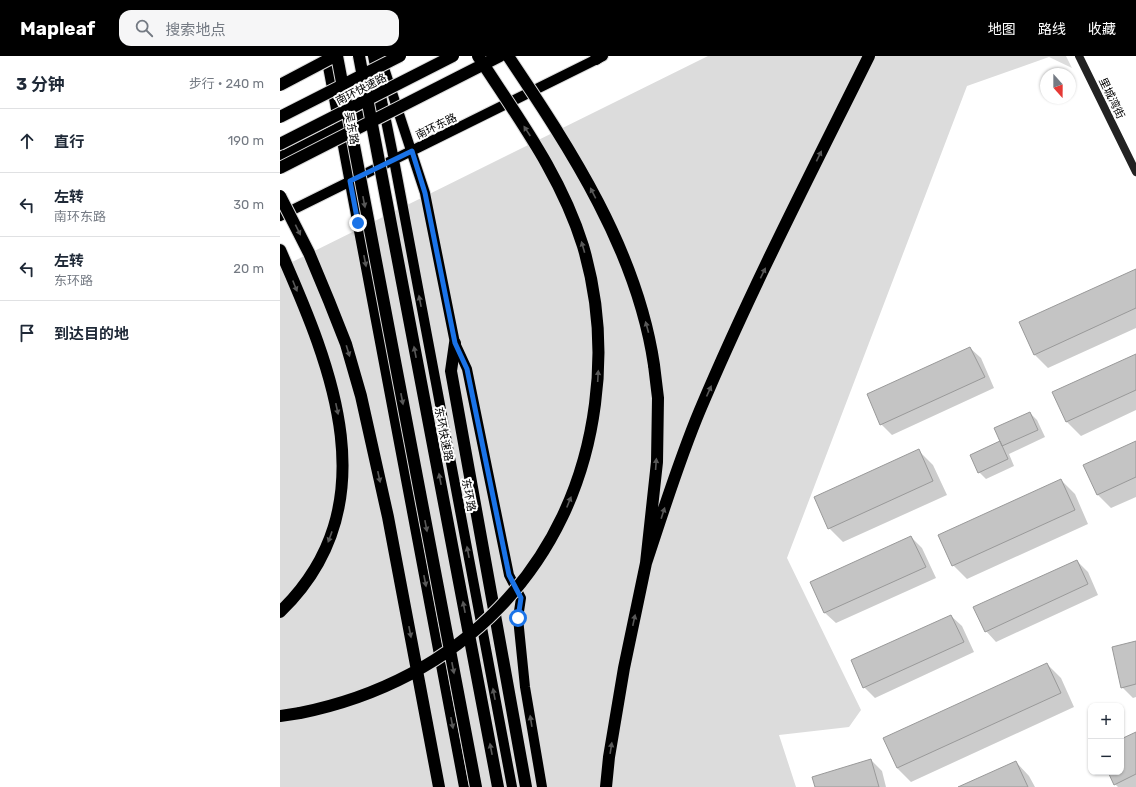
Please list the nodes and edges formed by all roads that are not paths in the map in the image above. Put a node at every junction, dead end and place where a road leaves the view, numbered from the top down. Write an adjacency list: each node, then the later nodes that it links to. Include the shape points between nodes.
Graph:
1 (326, 56): 17 (main road, 吴东路)
2 (336, 56): 14 (highway, bridge); 34 (highway, one-way to 34, bridge)
3 (359, 56): 35 (highway, 东环快速路, one-way to 3, bridge)
4 (373, 56): 15 (main road)
5 (380, 56): 19 (main road)
6 (400, 56): 16 (highway, 南环快速路, bridge)
7 (453, 56): 18 (highway, 南环快速路, bridge)
8 (478, 56): 31 (highway, one-way to 8, bridge, via 322,709 387,686 427,665 481,625 523,581 553,537 571,499 584,458 594,417 598,354 595,304 583,249 570,209 551,170)
9 (500, 56): 22 (highway, bridge)
10 (508, 56): 29 (highway, one-way to 10, bridge, via 656,462 658,398 645,318 617,243 584,176 552,121)
11 (869, 56): 29 (highway, one-way to 11, via 700,410 749,302)
12 (1079, 56): 23 (street, 里城湾街)
13 (600, 57): 19 (main road, 南环东路)
14 (280, 85)
15 (383, 104): 17 (main road); 21 (main road)
16 (280, 117)
17 (340, 126): 20 (main road); 24 (main road, 吴东路)
18 (280, 144)
19 (412, 151): 21 (main road, 南环东路); 28 (main road, via 425,193)
20 (280, 157)
21 (394, 160): 24 (main road, 南环东路); 36 (main road, 东环路, one-way to 21)
22 (280, 168)
23 (1136, 172)
24 (350, 181): 26 (main road, 南环东路); 33 (main road, one-way to 33)
25 (280, 196): 32 (highway, one-way to 32, bridge, via 309,252 346,344 362,396 388,517)
26 (280, 216)
27 (280, 250): 30 (highway, one-way to 30, via 324,360 339,419 343,460 336,519 325,549 300,590)
28 (455, 343): 37 (highway, via 451,372); 38 (main road, one-way to 28, via 519,633 521,598 509,575 467,369)
29 (646, 563): 39 (highway, one-way to 29, via 624,668)
30 (280, 612)
31 (280, 716)
32 (439, 787)
33 (464, 787)
34 (476, 787)
35 (498, 787)
36 (512, 787)
37 (526, 787)
38 (542, 787)
39 (606, 787)

